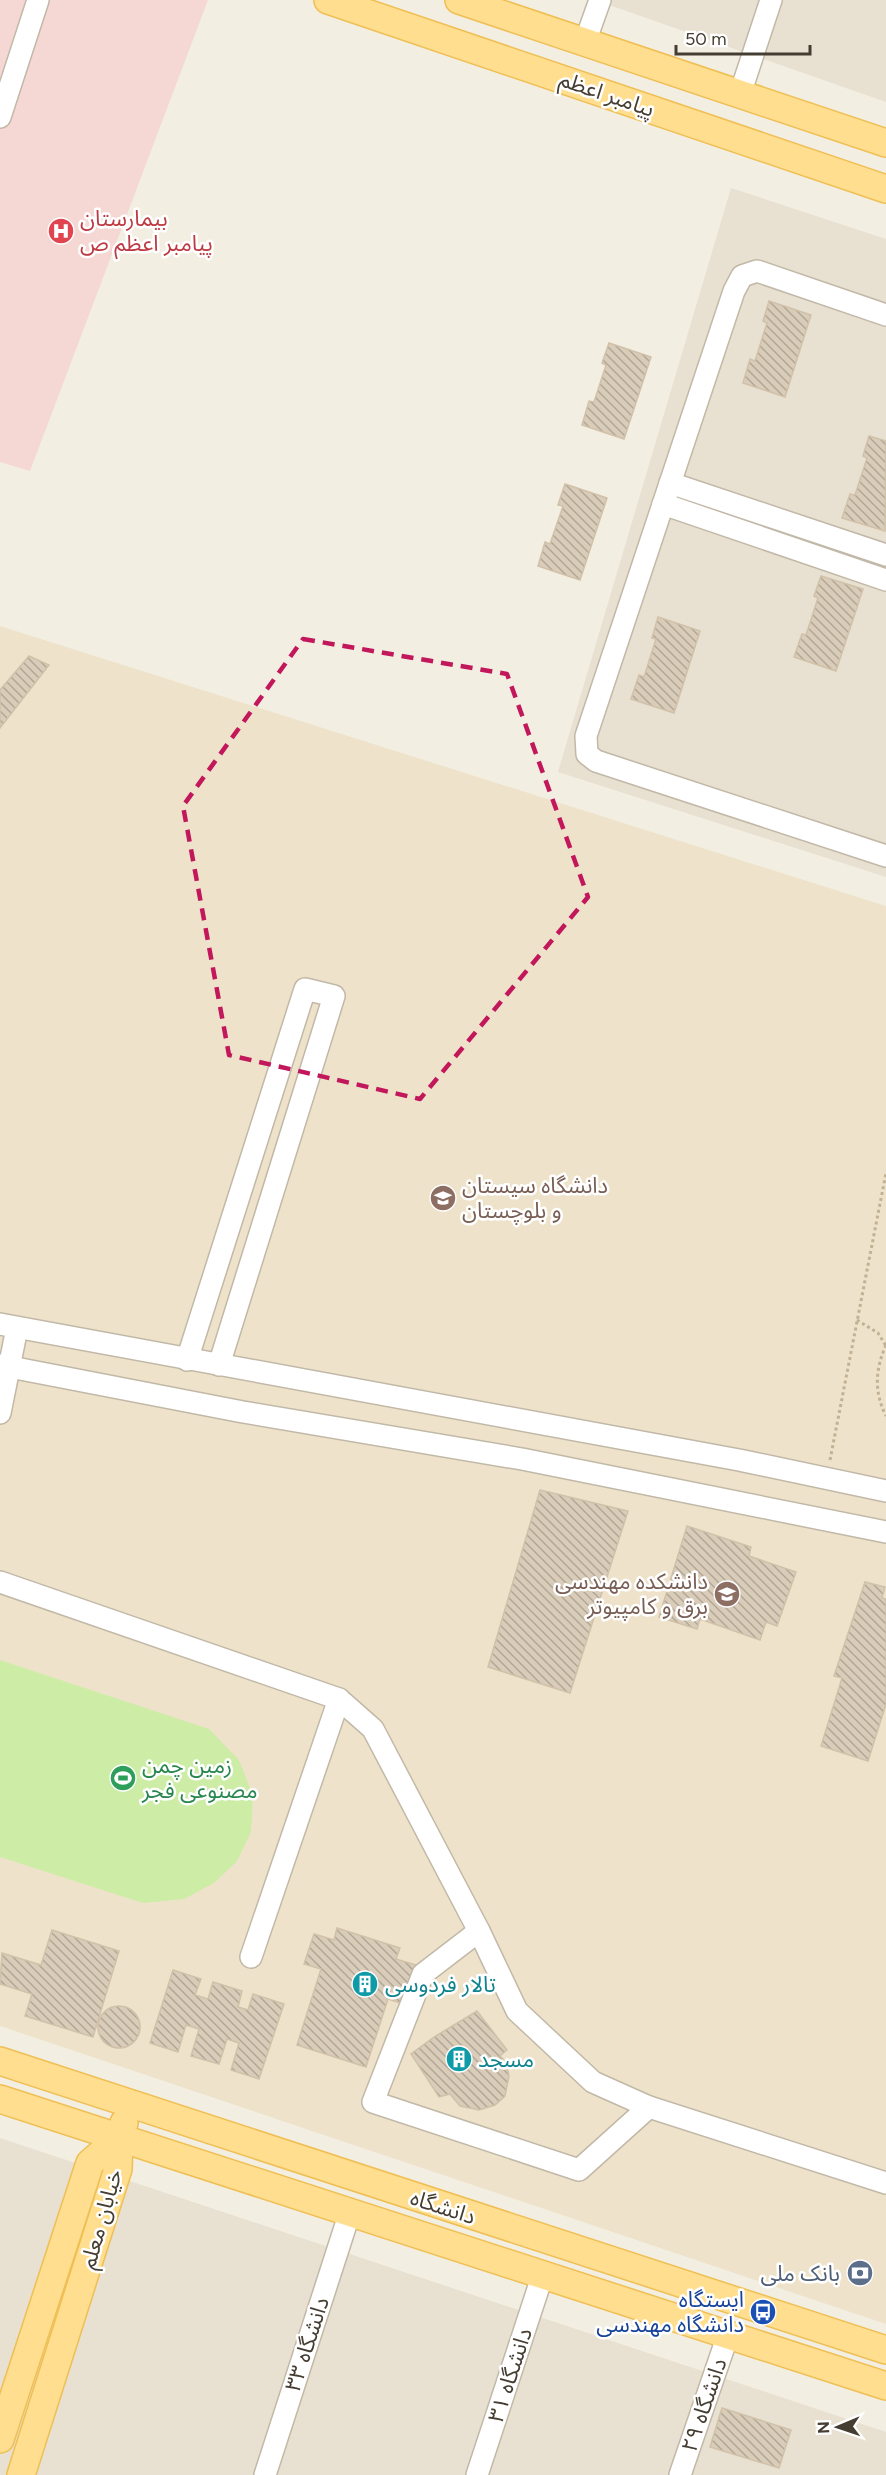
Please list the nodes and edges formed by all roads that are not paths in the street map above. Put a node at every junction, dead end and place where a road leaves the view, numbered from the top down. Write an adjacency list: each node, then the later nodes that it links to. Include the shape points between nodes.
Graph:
1 (38, 0): 8 (street)
2 (328, 0): 10 (main road, پیامبر اعظم)
3 (459, 0): 6 (main road, پیامبر اعظم)
4 (600, 0): 6 (street)
5 (771, 0): 7 (street)
6 (585, 42): 7 (main road, پیامبر اعظم)
7 (740, 94): 9 (main road, پیامبر اعظم)
8 (0, 117)
9 (886, 143)
10 (886, 189)
11 (886, 315): 12 (street, via 757,271 742,276)
12 (670, 483): 13 (street); 14 (street)
13 (663, 504): 15 (street); 16 (street, via 586,736 587,753 596,761)
14 (886, 555)
15 (886, 580)
16 (886, 856)
17 (234, 1210): 18 (street); 18 (street, via 305,988 334,996); 20 (street)
18 (265, 1219): 21 (street)
19 (9, 1326): 20 (street); 22 (street)
20 (187, 1359): 21 (street)
21 (219, 1365): 24 (street)
22 (5, 1366): 23 (street); 25 (street, via 522,1460)
23 (0, 1413)
24 (886, 1491)
25 (886, 1532)
26 (0, 1582): 27 (street)
27 (339, 1699): 28 (street, via 373,1730); 29 (street)
28 (478, 1931): 33 (street, via 517,2011 593,2082); 33 (street, via 423,1974 373,2102 579,2170)
29 (251, 1957)
30 (0, 2061): 32 (main road, دانشگاه)
31 (0, 2099): 34 (main road, دانشگاه)
32 (130, 2104): 34 (main road); 41 (main road, دانشگاه)
33 (649, 2108): 35 (street)
34 (119, 2138): 36 (main road, دانشگاه); 38 (main road, خیابان معلم, via 90,2163); 39 (main road, خیابان معلم, via 118,2169)
35 (886, 2182)
36 (350, 2212): 37 (main road, دانشگاه); 45 (street, دانشگاه ۳۳)
37 (543, 2274): 40 (main road, دانشگاه); 46 (street, دانشگاه ۳۱)
38 (43, 2307): 39 (main road); 43 (main road, خیابان معلم)
39 (71, 2316): 44 (main road, خیابان معلم)
40 (728, 2335): 42 (main road, دانشگاه); 47 (street, دانشگاه ۲۹)
41 (886, 2350)
42 (886, 2386)
43 (0, 2439)
44 (21, 2475)
45 (265, 2475)
46 (477, 2475)
47 (680, 2475)

